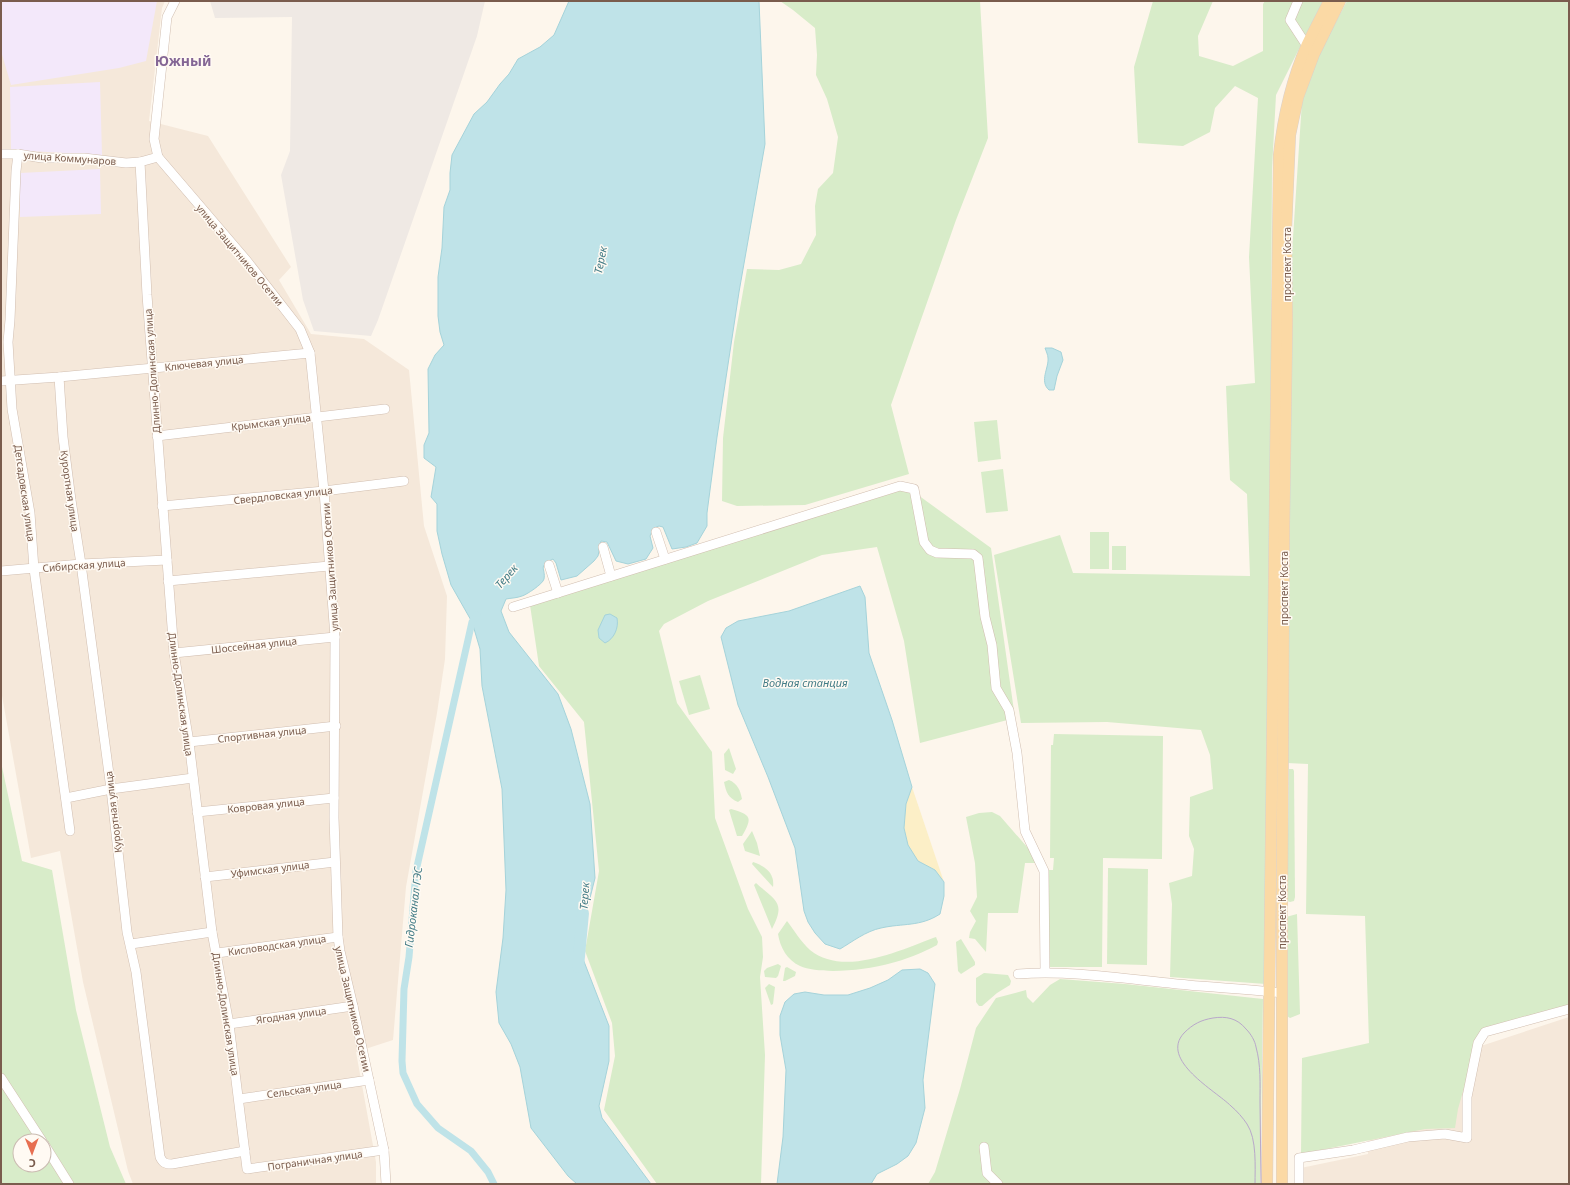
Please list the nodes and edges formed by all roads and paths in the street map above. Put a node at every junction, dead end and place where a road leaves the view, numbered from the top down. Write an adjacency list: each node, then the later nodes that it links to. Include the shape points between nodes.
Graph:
1 (175, 1): 8 (street, улица Защитников Осетии, via 167,17 154,139)
2 (1298, 1): 5 (street, via 1290,20)
3 (1329, 1): 5 (main road, проспект Коста)
4 (1340, 1): 53 (main road, проспект Коста, via 1314,54 1298,97 1290,135 1286,230)
5 (1306, 46): 52 (main road, проспект Коста, via 1282,126 1279,155)
6 (1, 154): 7 (street, улица Коммунаров)
7 (18, 154): 9 (street, улица Коммунаров, via 42,158); 14 (street, Детсадовская улица, via 8,342)
8 (158, 157): 9 (street); 10 (street, улица Защитников Осетии, via 247,261 300,329)
9 (140, 162): 11 (street, Длинно-Долинская улица)
10 (310, 353): 11 (street, Ключевая улица); 16 (street, улица Защитников Осетии)
11 (153, 368): 12 (street, Ключевая улица); 17 (street, Длинно-Долинская улица)
12 (59, 377): 14 (street, Ключевая улица); 25 (street, Курортная улица, via 63,437)
13 (1, 381): 14 (street, Ключевая улица)
14 (12, 381): 28 (street, Детсадовская улица, via 12,409 30,513)
15 (385, 409): 16 (street, Крымская улица)
16 (317, 417): 17 (street, Крымская улица); 19 (street, улица Защитников Осетии)
17 (157, 436): 20 (street, Длинно-Долинская улица)
18 (404, 481): 19 (street, Свердловская улица)
19 (324, 491): 20 (street, Свердловская улица); 26 (street, улица Защитников Осетии)
20 (162, 506): 24 (street, Длинно-Долинская улица)
21 (656, 532): 23 (street)
22 (603, 547): 30 (street)
23 (665, 559): 30 (street); 50 (street, via 900,486 914,489 924,542 930,550 937,553 973,554 978,558 996,688 1009,710 1017,753 1025,831 1044,871)
24 (167, 560): 25 (street, Сибирская улица); 31 (street, Длинно-Долинская улица)
25 (81, 564): 28 (street, Сибирская улица); 39 (street, Курортная улица)
26 (329, 566): 31 (street); 34 (street, улица Защитников Осетии)
27 (549, 566): 32 (street)
28 (34, 569): 29 (street, Сибирская улица); 40 (street, Детсадовская улица)
29 (1, 571)
30 (611, 576): 32 (street)
31 (168, 581): 35 (street, Длинно-Долинская улица)
32 (558, 593): 33 (street)
33 (513, 607)
34 (335, 637): 35 (street, Шоссейная улица); 36 (street, улица Защитников Осетии)
35 (174, 653): 37 (street, Длинно-Долинская улица)
36 (336, 726): 37 (street, Спортивная улица); 41 (street, улица Защитников Осетии)
37 (189, 742): 38 (street, Длинно-Долинская улица)
38 (193, 778): 39 (street); 42 (street, Длинно-Долинская улица)
39 (111, 789): 40 (street); 48 (street, Курортная улица, via 127,932)
40 (66, 798): 43 (street, Детсадовская улица)
41 (334, 798): 42 (street, Ковровая улица); 44 (street, улица Защитников Осетии)
42 (197, 812): 45 (street, Длинно-Долинская улица)
43 (70, 831)
44 (335, 862): 45 (street, Уфимская улица); 47 (street, улица Защитников Осетии)
45 (205, 877): 46 (street, Длинно-Долинская улица)
46 (212, 932): 48 (street); 49 (street, Длинно-Долинская улица)
47 (338, 937): 49 (street, Кисловодская улица); 54 (street, улица Защитников Осетии)
48 (131, 944): 63 (street, Курортная улица, via 162,1162 172,1164)
49 (217, 953): 56 (street, Длинно-Долинская улица)
50 (1045, 972): 51 (street); 52 (street)
51 (1018, 974)
52 (1268, 992): 53 (street); 69 (main road, проспект Коста)
53 (1281, 993): 70 (main road, проспект Коста)
54 (353, 1006): 56 (street, Ягодная улица); 58 (street, улица Защитников Осетии)
55 (1569, 1009): 71 (street, via 1485,1032 1478,1043 1467,1097 1467,1138 1445,1134 1408,1137 1353,1150 1299,1158)
56 (229, 1024): 59 (street, Длинно-Долинская улица)
57 (1, 1078): 60 (street)
58 (369, 1080): 59 (street, Сельская улица); 62 (street, улица Защитников Осетии)
59 (239, 1099): 63 (street, Длинно-Долинская улица)
60 (37, 1133)
61 (984, 1148): 68 (street, via 987,1173)
62 (384, 1150): 65 (street, Пограничная улица); 67 (street, улица Защитников Осетии)
63 (245, 1151): 65 (street, Длинно-Долинская улица)
64 (52, 1157): 66 (street)
65 (247, 1170)
66 (69, 1184)
67 (386, 1184)
68 (998, 1184)
69 (1267, 1184)
70 (1282, 1184)
71 (1299, 1184)

